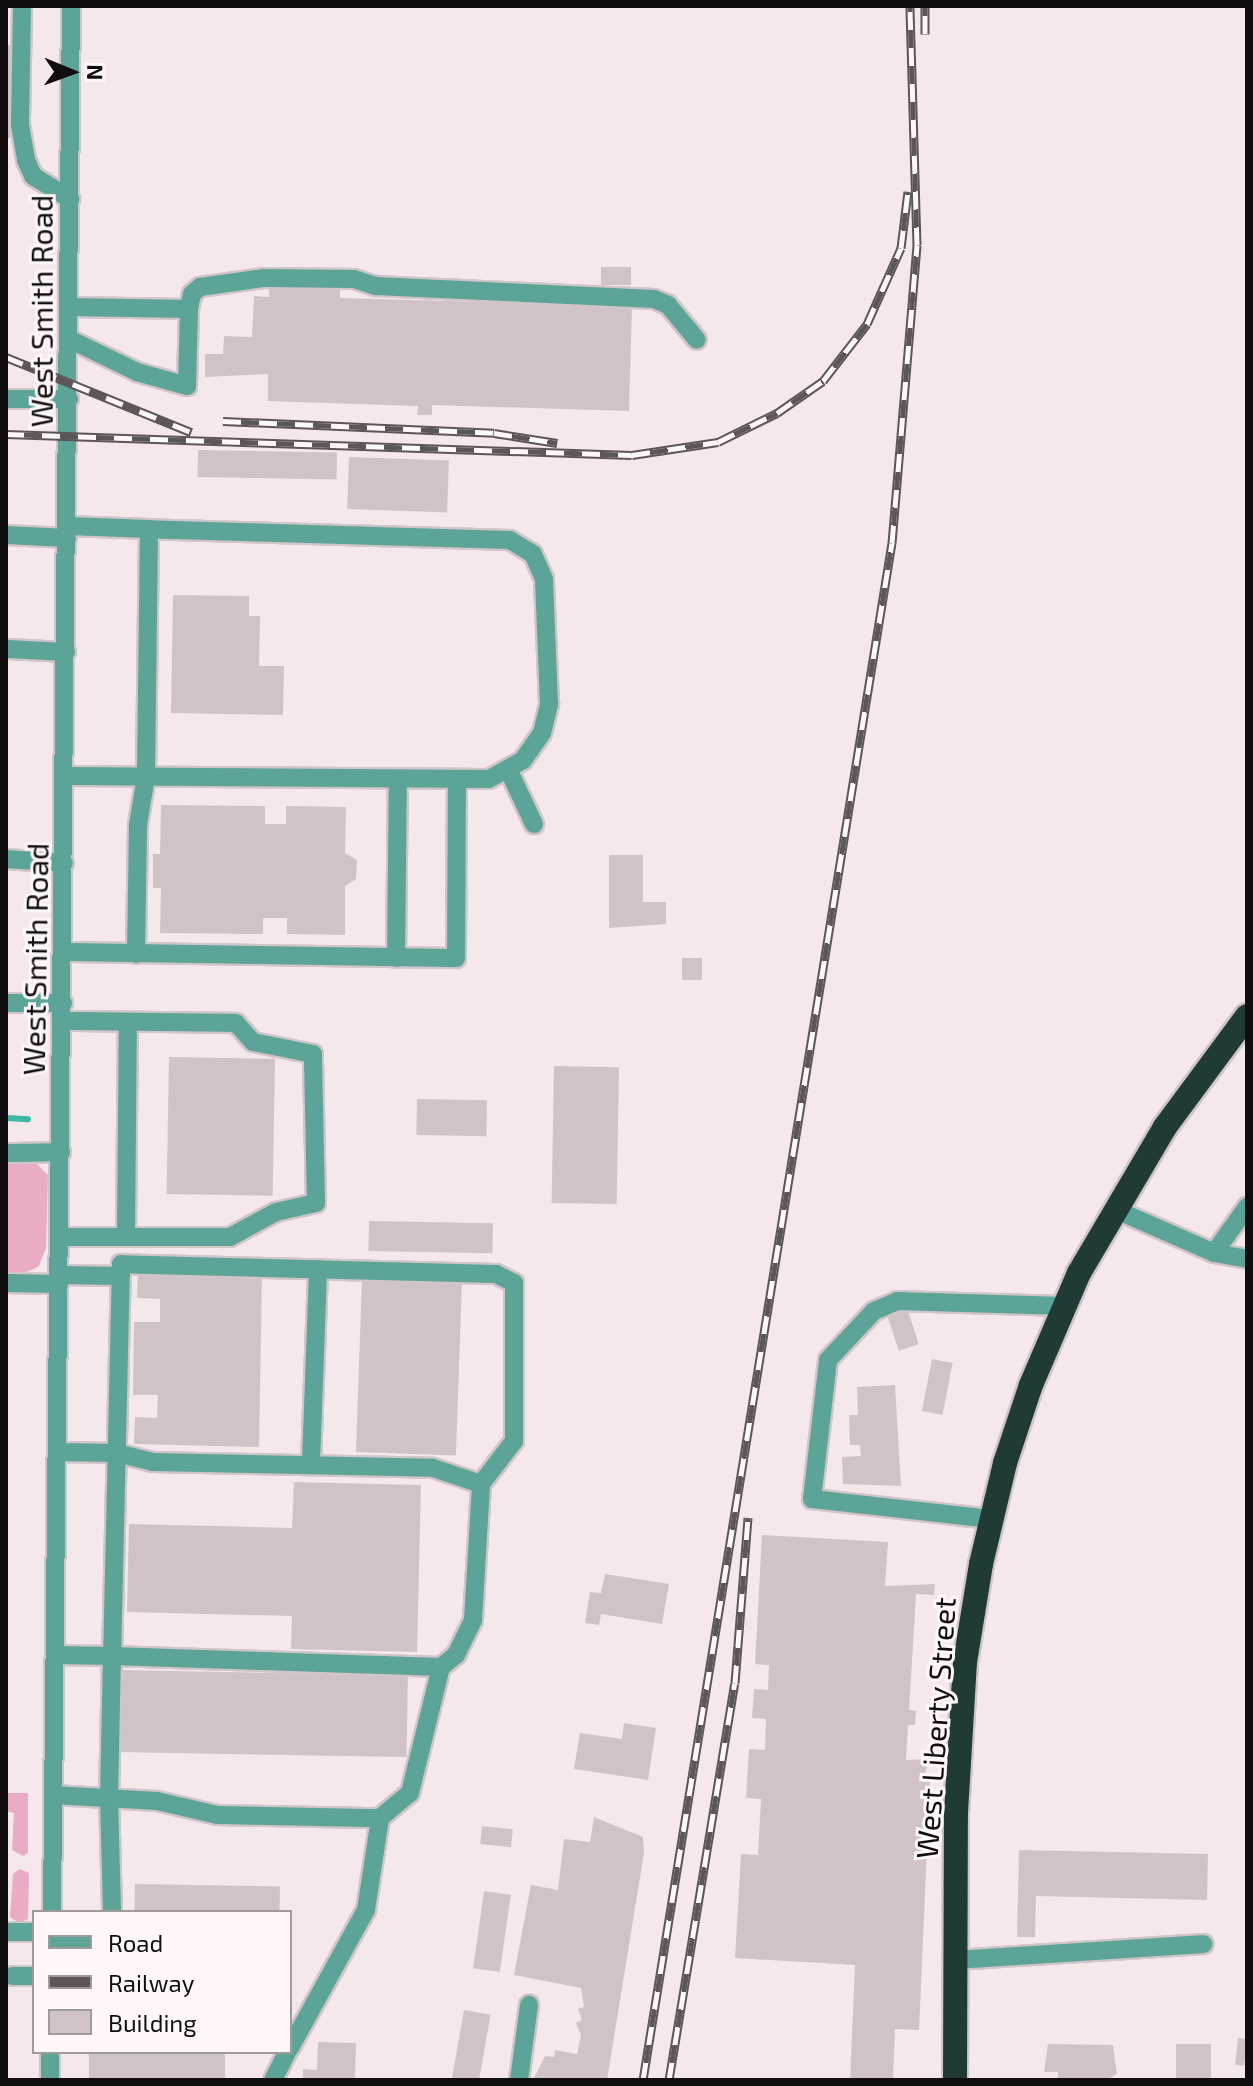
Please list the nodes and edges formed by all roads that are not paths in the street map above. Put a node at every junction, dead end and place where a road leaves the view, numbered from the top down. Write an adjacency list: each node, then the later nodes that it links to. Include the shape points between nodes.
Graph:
1 (22, 6): 3 (street, via 20,125 26,160 33,176)
2 (71, 6): 3 (street, West Smith Road)
3 (70, 199): 4 (street, West Smith Road)
4 (69, 307): 5 (street); 6 (street, West Smith Road)
5 (189, 309): 6 (street, via 187,386 137,372); 7 (street, via 192,294 200,287 264,278 354,279 376,286 654,299 668,305)
6 (69, 339): 9 (street, West Smith Road)
7 (697, 340)
8 (6, 399): 9 (street)
9 (69, 399): 11 (street, West Smith Road)
10 (149, 529): 11 (street); 15 (street, via 482,538 510,540 533,554 544,579 549,704 542,733 523,760); 17 (street)
11 (68, 532): 12 (street); 14 (street, West Smith Road)
12 (6, 535)
13 (6, 649): 14 (street)
14 (66, 652): 16 (street, West Smith Road)
15 (508, 769): 19 (street, via 489,779); 20 (street)
16 (65, 776): 17 (street); 22 (street, West Smith Road)
17 (146, 776): 18 (street); 24 (street, via 138,825)
18 (398, 779): 19 (street); 25 (street)
19 (457, 780): 25 (street, via 456,958)
20 (534, 824)
21 (6, 859): 22 (street)
22 (64, 863): 23 (street, West Smith Road)
23 (63, 952): 24 (street); 27 (street, West Smith Road)
24 (136, 954): 25 (street)
25 (396, 958)
26 (6, 1003): 27 (street)
27 (62, 1012): 29 (street); 30 (street, West Smith Road)
28 (1247, 1016): 33 (highway, West Liberty Street, via 1165,1127)
29 (128, 1022): 35 (street); 35 (street, via 236,1023 253,1042 313,1054 316,1203 276,1212 230,1237)
30 (61, 1152): 31 (street); 34 (street, West Smith Road)
31 (6, 1153)
32 (1247, 1207): 36 (street)
33 (1114, 1209): 36 (street); 42 (highway, West Liberty Street)
34 (60, 1237): 35 (street); 40 (street, West Smith Road)
35 (126, 1237)
36 (1214, 1253): 37 (street)
37 (1247, 1259)
38 (318, 1269): 39 (street, via 121,1264); 45 (street); 46 (street, via 496,1274 514,1283 514,1441)
39 (121, 1276): 40 (street); 44 (street)
40 (60, 1279): 41 (street); 43 (street, West Smith Road)
41 (6, 1283)
42 (1064, 1306): 47 (highway, West Liberty Street, via 1031,1385); 47 (street, via 897,1301 874,1311 828,1360 812,1499)
43 (57, 1452): 44 (street); 48 (street, West Smith Road)
44 (117, 1453): 45 (street, via 153,1462); 49 (street)
45 (311, 1462): 46 (street, via 433,1468)
46 (481, 1484): 50 (street, via 473,1620 456,1655)
47 (991, 1519): 59 (highway, West Liberty Street, via 965,1662 956,1813)
48 (55, 1655): 49 (street); 51 (street, West Smith Road)
49 (112, 1656): 50 (street); 52 (street)
50 (441, 1667): 53 (street, via 410,1793)
51 (53, 1795): 52 (street); 54 (street, West Smith Road)
52 (109, 1796): 53 (street, via 217,1815); 55 (street)
53 (380, 1818): 63 (street, via 366,1910)
54 (52, 1910)
55 (112, 1910)
56 (6, 1932): 57 (street)
57 (32, 1932)
58 (1203, 1944): 59 (street)
59 (956, 1960): 69 (highway, West Liberty Street)
60 (12, 1976): 61 (street)
61 (32, 1976)
62 (529, 2005): 68 (street)
63 (292, 2045)
64 (50, 2054): 66 (street)
65 (287, 2054): 67 (street)
66 (50, 2080)
67 (273, 2080)
68 (519, 2080)
69 (955, 2080)

